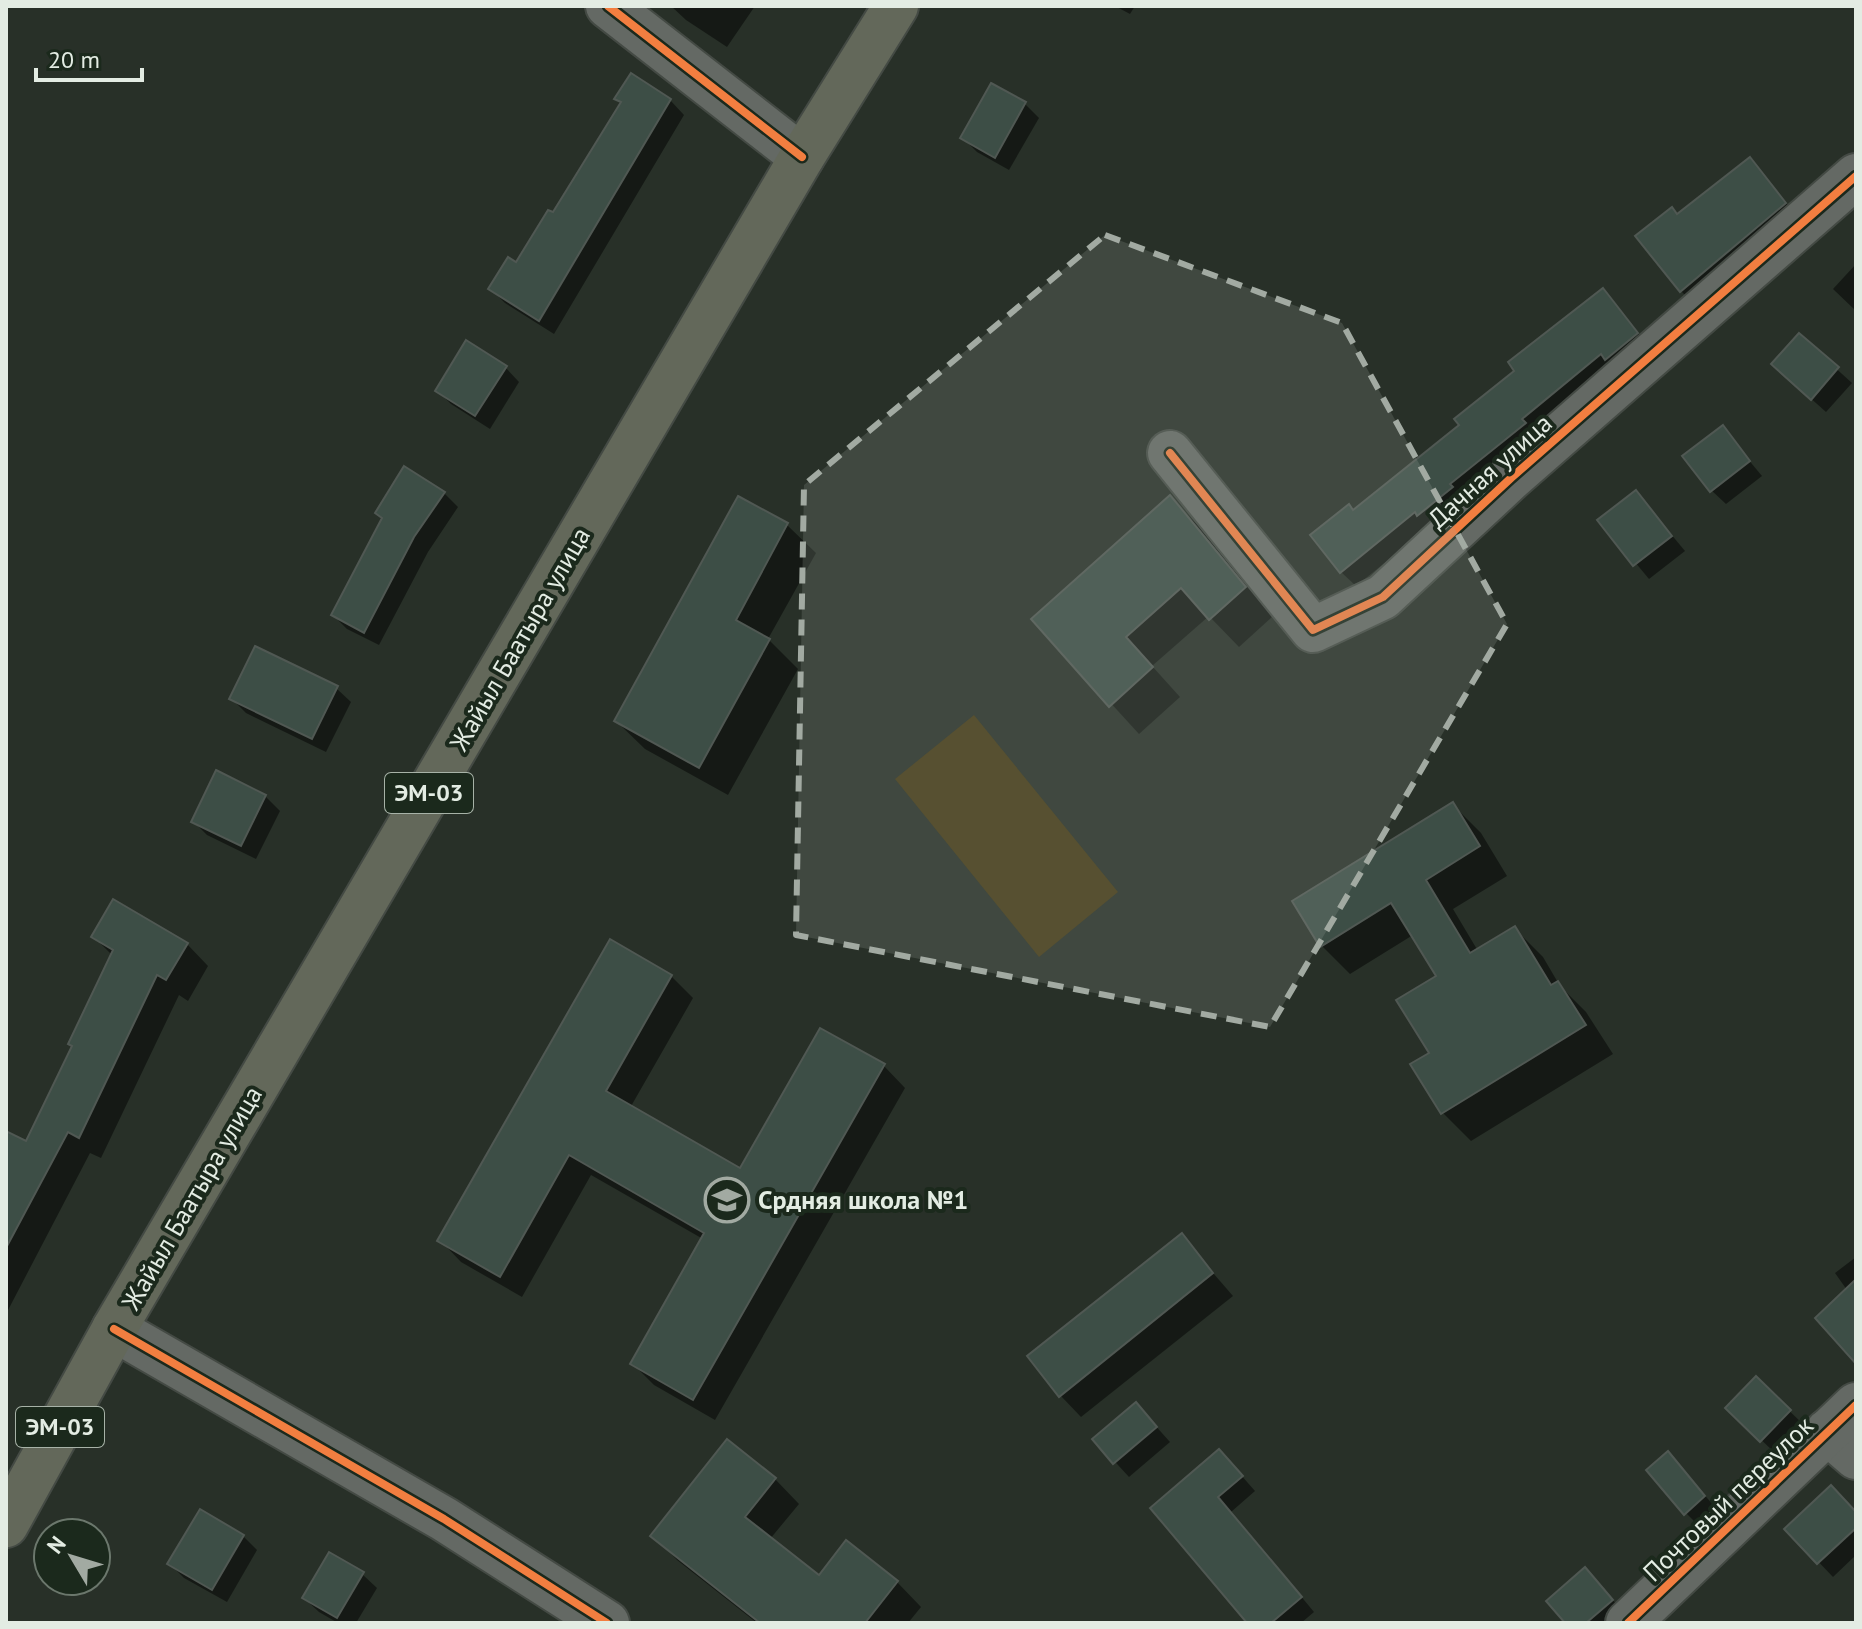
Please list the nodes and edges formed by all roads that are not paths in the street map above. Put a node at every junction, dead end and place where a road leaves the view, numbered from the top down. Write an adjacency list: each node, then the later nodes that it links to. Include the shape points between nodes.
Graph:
1 (608, 6): 3 (street)
2 (896, 6): 3 (highway, Жайыл Баатыра улица / ЭМ-03)
3 (802, 157): 6 (highway, Жайыл Баатыра улица / ЭМ-03)
4 (1856, 176): 5 (street, Дачная улица, via 1383,597 1313,630)
5 (1170, 453)
6 (114, 1329): 8 (highway, Жайыл Баатыра улица / ЭМ-03); 9 (street, via 444,1519)
7 (1846, 1432): 10 (street, Почтовый переулок)
8 (6, 1525)
9 (607, 1623)
10 (1628, 1623)

